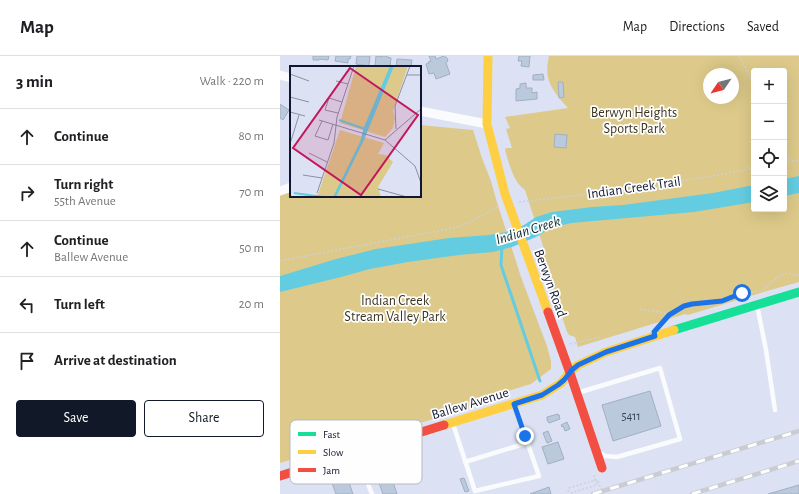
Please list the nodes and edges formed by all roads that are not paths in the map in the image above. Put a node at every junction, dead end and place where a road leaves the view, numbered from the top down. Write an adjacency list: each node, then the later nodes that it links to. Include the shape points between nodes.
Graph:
1 (488, 56): 5 (street, Berwyn Road)
2 (280, 75): 3 (street)
3 (290, 78)
4 (421, 111): 5 (street)
5 (487, 124): 10 (street, Berwyn Road, via 505,194)
6 (290, 187): 7 (street)
7 (280, 191)
8 (799, 292): 9 (street, Ballew Avenue)
9 (757, 305): 10 (street, Ballew Avenue, via 606,352 578,365); 13 (lane)
10 (570, 373): 11 (street, Berwyn Road); 12 (street, Ballew Avenue, via 561,383 542,395)
11 (576, 393): 17 (street, Berwyn Road); 17 (lane, via 660,368 680,438 617,457 605,456)
12 (514, 404): 14 (street, Ballew Avenue); 16 (lane)
13 (775, 410)
14 (452, 423): 15 (street, Ballew Avenue); 18 (lane)
15 (422, 432)
16 (527, 442): 18 (lane); 18 (lane, via 539,476 475,491)
17 (595, 451): 19 (street, Berwyn Road)
18 (465, 462)
19 (601, 472)
20 (290, 473): 21 (street, Ballew Avenue)
21 (280, 476)
22 (368, 484): 23 (lane)
23 (372, 494)

